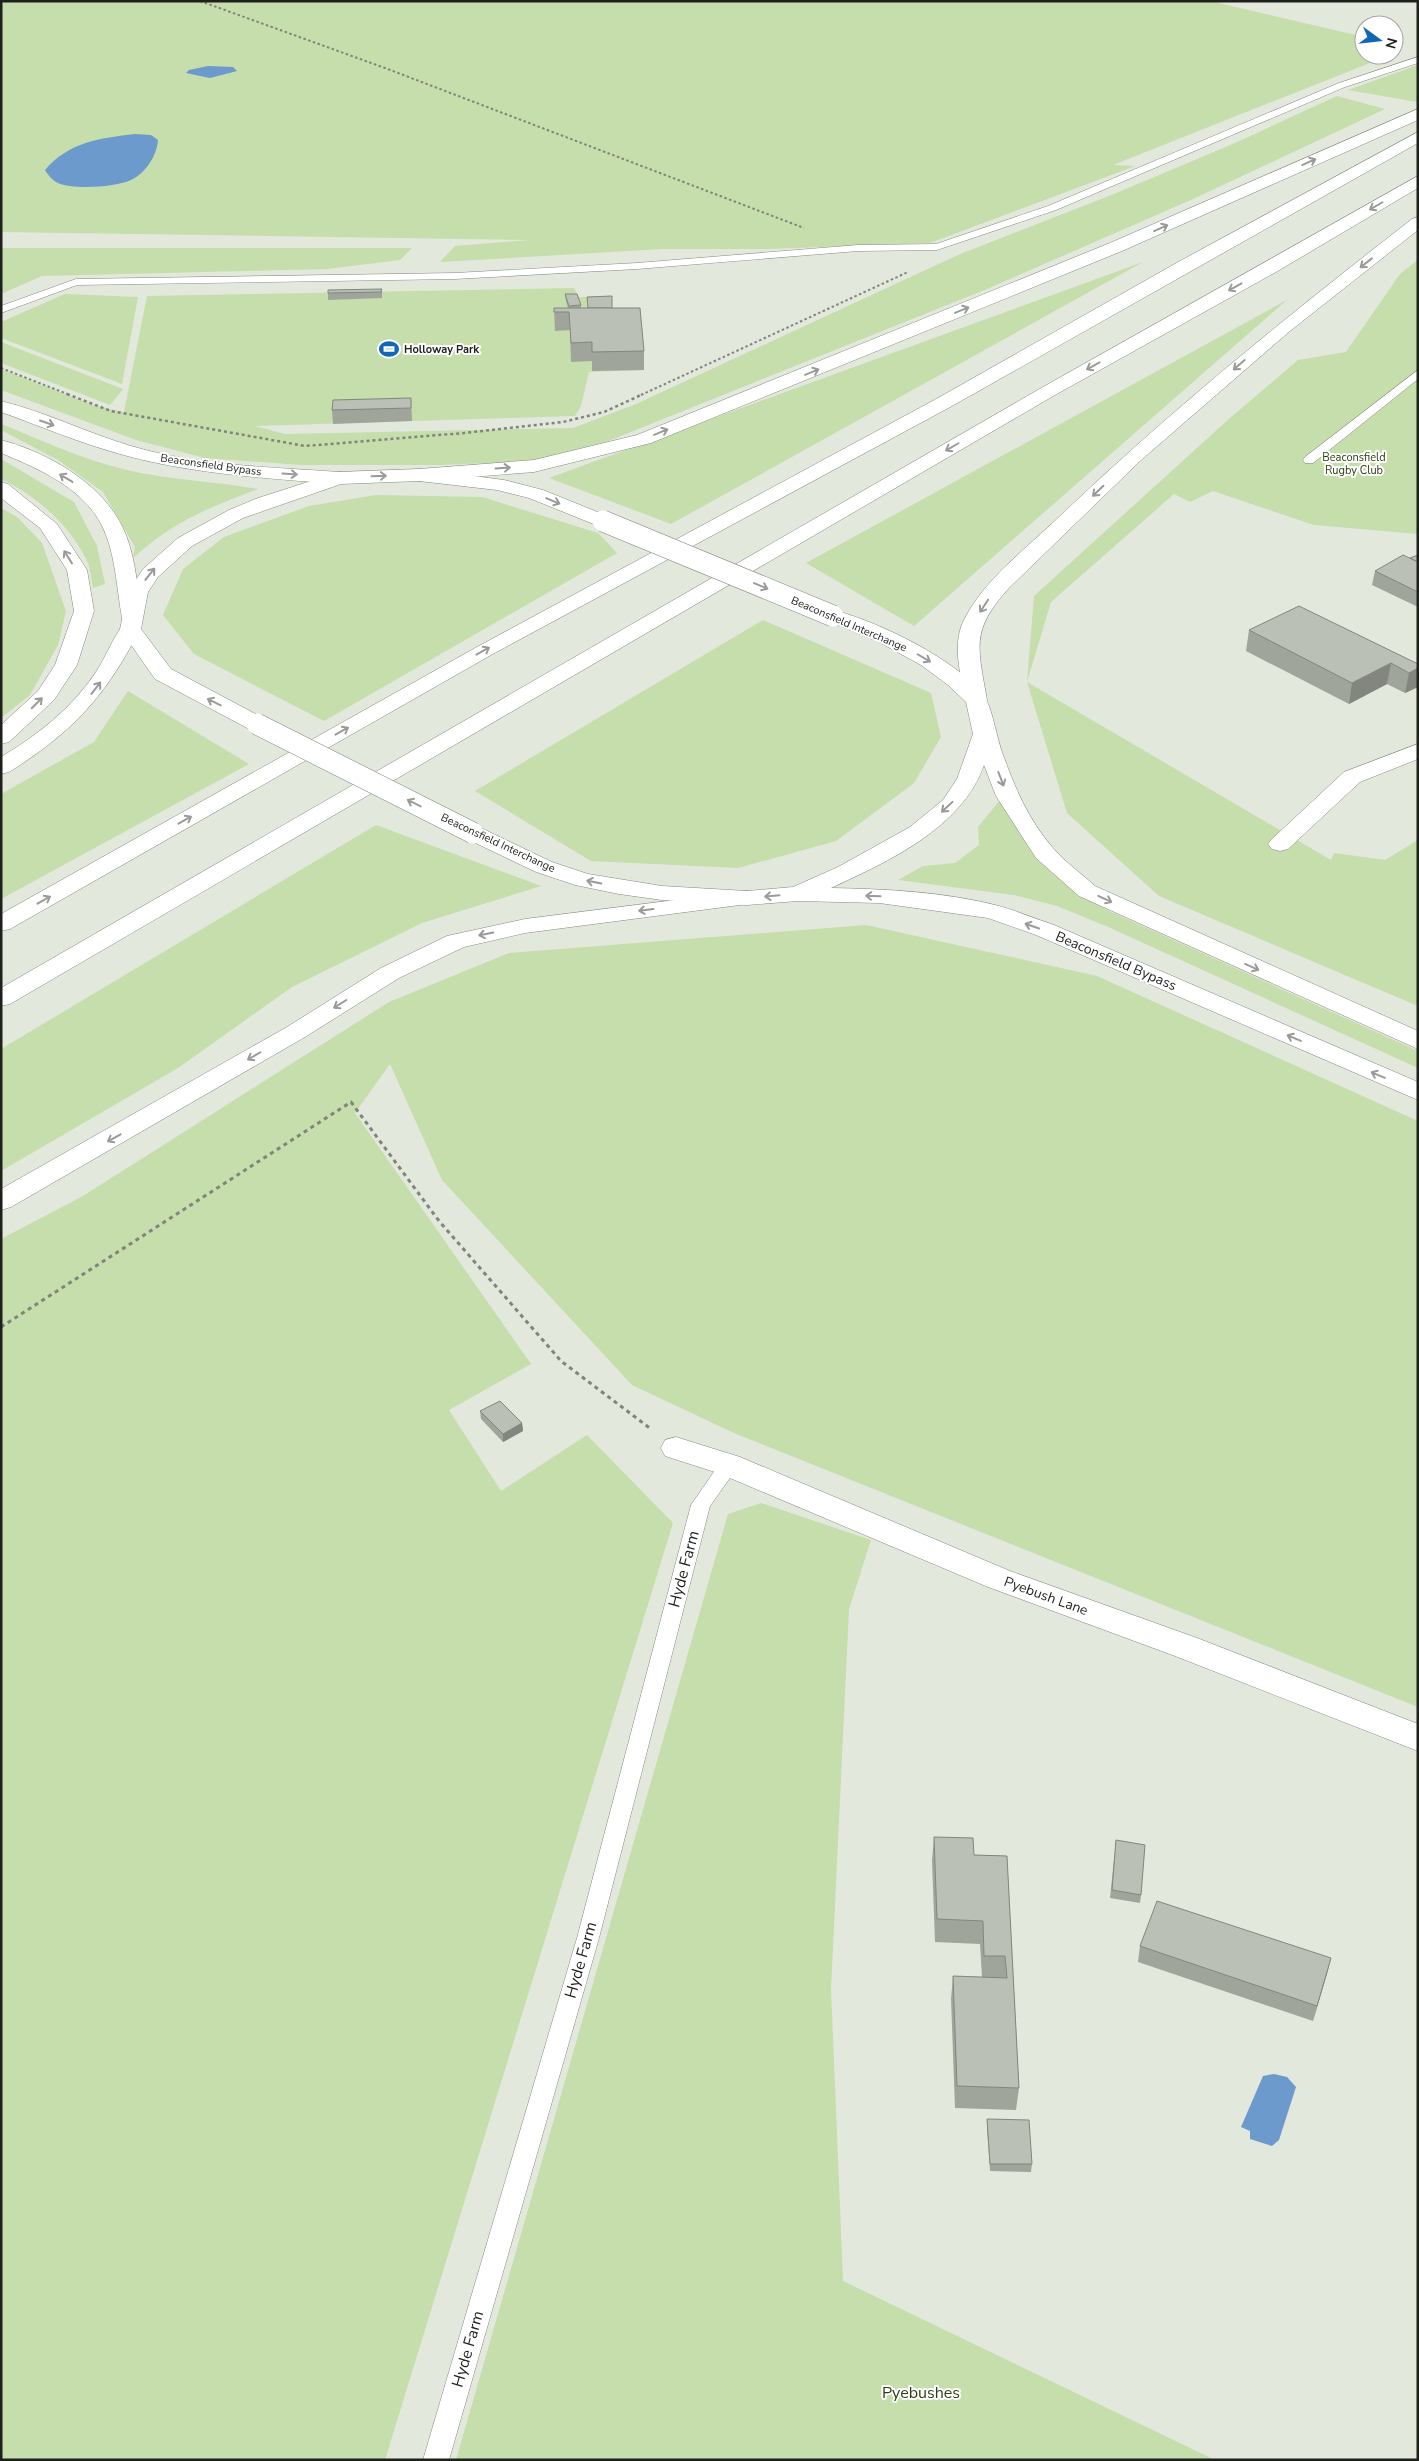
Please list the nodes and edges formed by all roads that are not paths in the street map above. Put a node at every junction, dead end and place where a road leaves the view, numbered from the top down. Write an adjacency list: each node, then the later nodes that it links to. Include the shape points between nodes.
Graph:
1 (1418, 60): 6 (lane, via 1342,85 1052,208 937,247 858,248 637,266 455,276 76,282)
2 (1418, 114): 11 (main road, one-way to 2, via 534,466 644,439 1116,248)
3 (1418, 137): 23 (main road, one-way to 3, via 484,651 944,402)
4 (1418, 181): 24 (main road, one-way to 24, via 1049,391)
5 (1418, 222): 15 (main road, one-way to 15, via 1284,327 1133,457 1008,577 974,621 968,641)
6 (1, 310)
7 (1418, 373): 10 (lane)
8 (1, 406): 12 (main road, Beaconsfield Bypass, one-way to 12, via 125,450 154,457 236,470)
9 (1, 446): 14 (main road, one-way to 9, via 120,553 115,534 102,510 74,483 48,467)
10 (1309, 460)
11 (419, 475): 12 (main road, Beaconsfield Interchange, one-way to 11); 15 (main road, Beaconsfield Interchange, one-way to 15, bridge, via 536,494 886,638 928,660 956,680)
12 (339, 478): 14 (main road, Beaconsfield Interchange, one-way to 12, via 138,592 150,573 185,542 236,514)
13 (1, 488): 17 (main road, one-way to 13, via 46,694 66,665 84,611 77,570 47,524)
14 (131, 624): 19 (main road, one-way to 14, via 37,746 82,705 112,664); 22 (main road, Beaconsfield Interchange, one-way to 14, bridge, via 662,893 583,880 544,867 179,684 164,674)
15 (976, 700): 16 (main road)
16 (984, 734): 21 (main road, Beaconsfield Interchange, one-way to 21, via 968,779 951,805 918,832); 25 (main road, one-way to 25, via 1007,796 1044,853 1087,891)
17 (1, 736)
18 (1418, 751): 20 (main road, via 1352,777)
19 (1, 767)
20 (1280, 844)
21 (798, 894): 22 (main road, Beaconsfield Interchange, one-way to 22); 26 (main road, Beaconsfield Bypass, one-way to 21, via 1045,930 993,912 911,899)
22 (747, 898): 27 (main road, one-way to 27, via 525,926 456,940 390,973 296,1032)
23 (1, 924)
24 (1, 999)
25 (1418, 1040)
26 (1418, 1092)
27 (1, 1201)
28 (676, 1448): 29 (main road, Pyebush Lane)
29 (729, 1465): 30 (main road, Pyebush Lane, via 999,1579 1186,1647); 31 (lane, Hyde Farm, via 701,1505 588,1938)
30 (1418, 1738)
31 (436, 2460)

